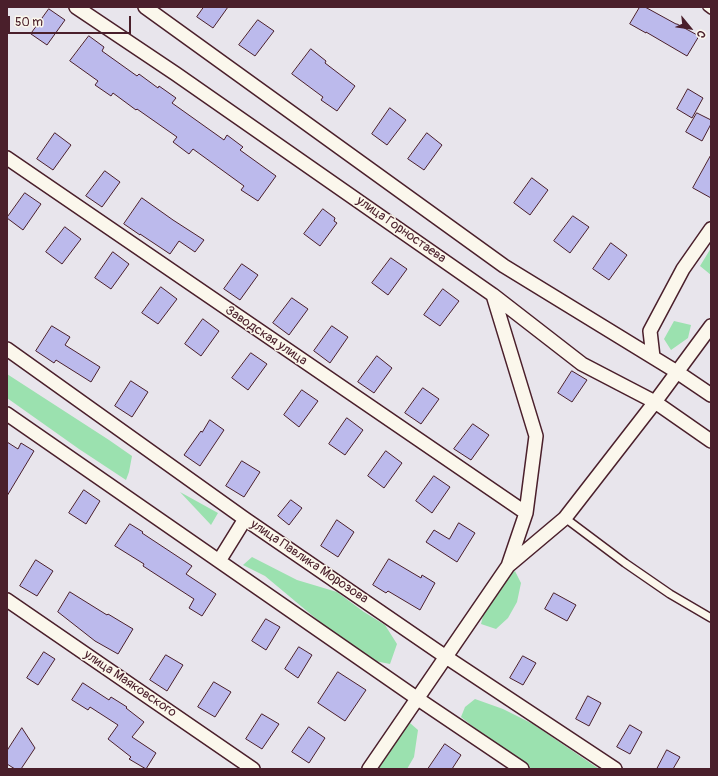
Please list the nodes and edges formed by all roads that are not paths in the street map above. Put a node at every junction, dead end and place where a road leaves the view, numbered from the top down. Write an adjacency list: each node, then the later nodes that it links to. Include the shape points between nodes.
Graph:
1 (76, 7): 7 (street, улица Горностаева)
2 (145, 7): 10 (street, via 504,266)
3 (707, 7): 4 (lane)
4 (711, 10)
5 (7, 158): 16 (street, Заводская улица)
6 (711, 230): 10 (street, via 683,269 650,332)
7 (493, 295): 13 (street, улица Горностаева, via 582,364); 16 (street, via 536,436)
8 (711, 326): 11 (street)
9 (7, 349): 18 (street, улица Павлика Морозова)
10 (653, 357): 11 (street)
11 (677, 372): 12 (street); 13 (street)
12 (711, 395)
13 (655, 402): 15 (street, улица Горностаева); 17 (street)
14 (7, 414): 19 (street)
15 (711, 441)
16 (526, 513): 20 (street)
17 (565, 518): 20 (street); 22 (lane, via 670,594)
18 (245, 519): 19 (street); 23 (street, улица Павлика Морозова)
19 (219, 560): 24 (street)
20 (508, 566): 23 (street)
21 (7, 600): 25 (street, улица Маяковского)
22 (711, 618)
23 (446, 657): 24 (street); 28 (street, улица Павлика Морозова)
24 (418, 699): 26 (street); 27 (street)
25 (254, 769)
26 (369, 769)
27 (522, 769)
28 (615, 769)

